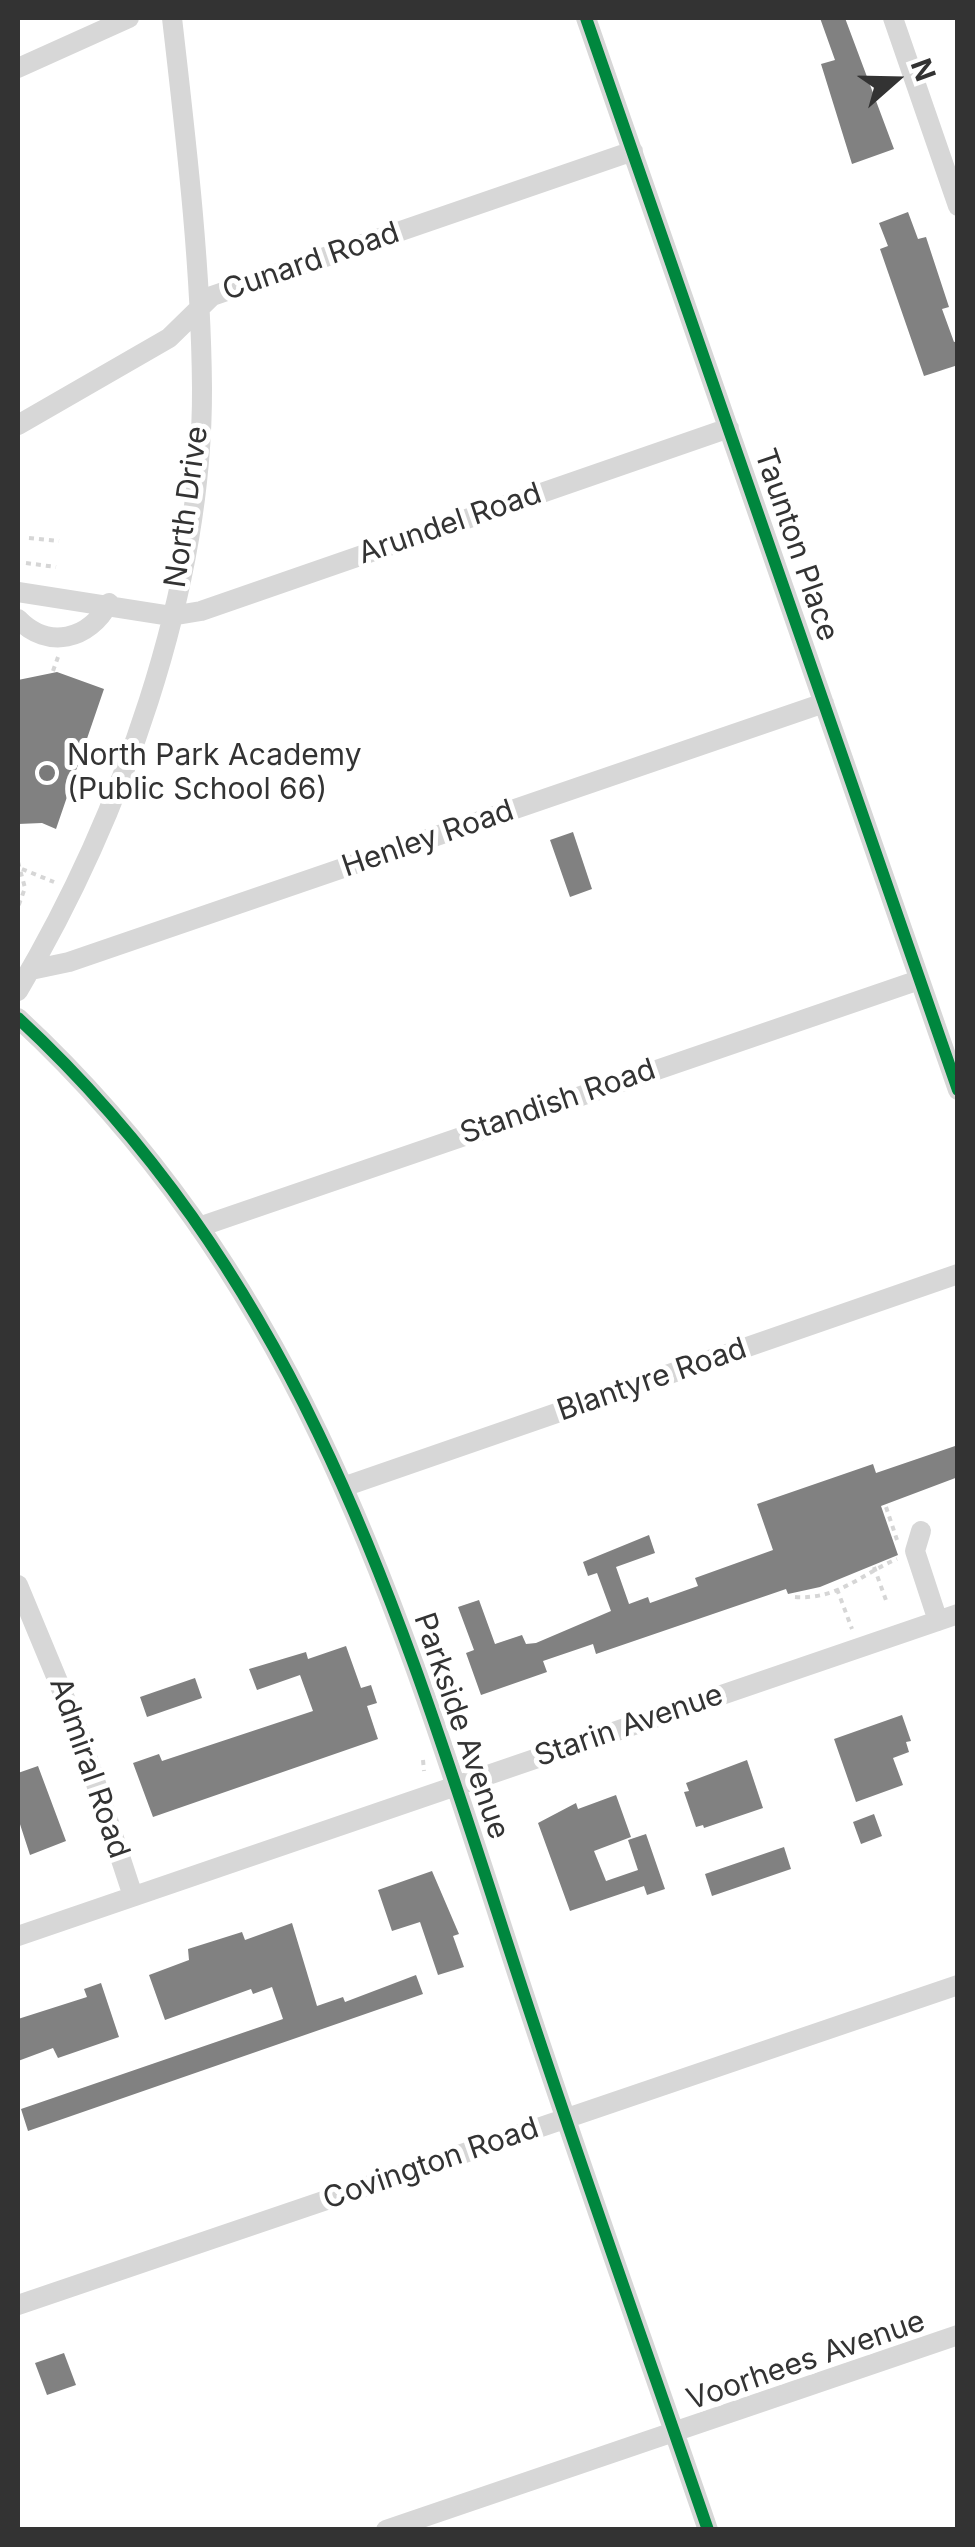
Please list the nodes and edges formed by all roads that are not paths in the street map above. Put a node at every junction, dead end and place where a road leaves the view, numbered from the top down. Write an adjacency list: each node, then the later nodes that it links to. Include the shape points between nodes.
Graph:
1 (129, 18): 5 (street)
2 (172, 18): 8 (street, North Drive)
3 (586, 18): 6 (street, Taunton Place)
4 (893, 18): 7 (street)
5 (18, 68)
6 (632, 151): 8 (street, Cunard Road, via 220,292); 10 (street, Taunton Place)
7 (958, 206)
8 (199, 306): 9 (street, Cunard Road, via 169,338); 13 (street, North Drive, via 197,459)
9 (18, 425)
10 (729, 428): 13 (street, Arundel Road); 15 (street, Taunton Place)
11 (18, 592): 12 (street)
12 (108, 603): 13 (street); 14 (street, via 92,627 65,638 32,632)
13 (170, 616): 16 (street, North Drive, via 111,802)
14 (18, 619)
15 (824, 703): 16 (street, Henley Road); 17 (street, Taunton Place)
16 (31, 970): 18 (street, North Drive)
17 (918, 980): 20 (street, Taunton Place); 21 (street, Standish Road)
18 (18, 992)
19 (18, 1018): 21 (street, Parkside Avenue, via 82,1081)
20 (958, 1090)
21 (199, 1227): 23 (street, Parkside Avenue, via 281,1357)
22 (958, 1274): 23 (street, Blantyre Road)
23 (346, 1486): 27 (street, Parkside Avenue)
24 (921, 1531): 26 (street, via 915,1551)
25 (18, 1585): 28 (street, Admiral Road, via 79,1732)
26 (948, 1617): 27 (street, Starin Avenue)
27 (456, 1785): 28 (street, Starin Avenue); 31 (street, Parkside Avenue)
28 (132, 1896): 29 (street, Starin Avenue)
29 (18, 1936)
30 (958, 1985): 31 (street, Covington Road)
31 (566, 2118): 32 (street, Covington Road); 34 (street, Parkside Avenue)
32 (18, 2304)
33 (958, 2335): 34 (street, Voorhees Avenue)
34 (675, 2432): 35 (street, Voorhees Avenue); 36 (street, Parkside Avenue)
35 (386, 2530)
36 (708, 2530)

